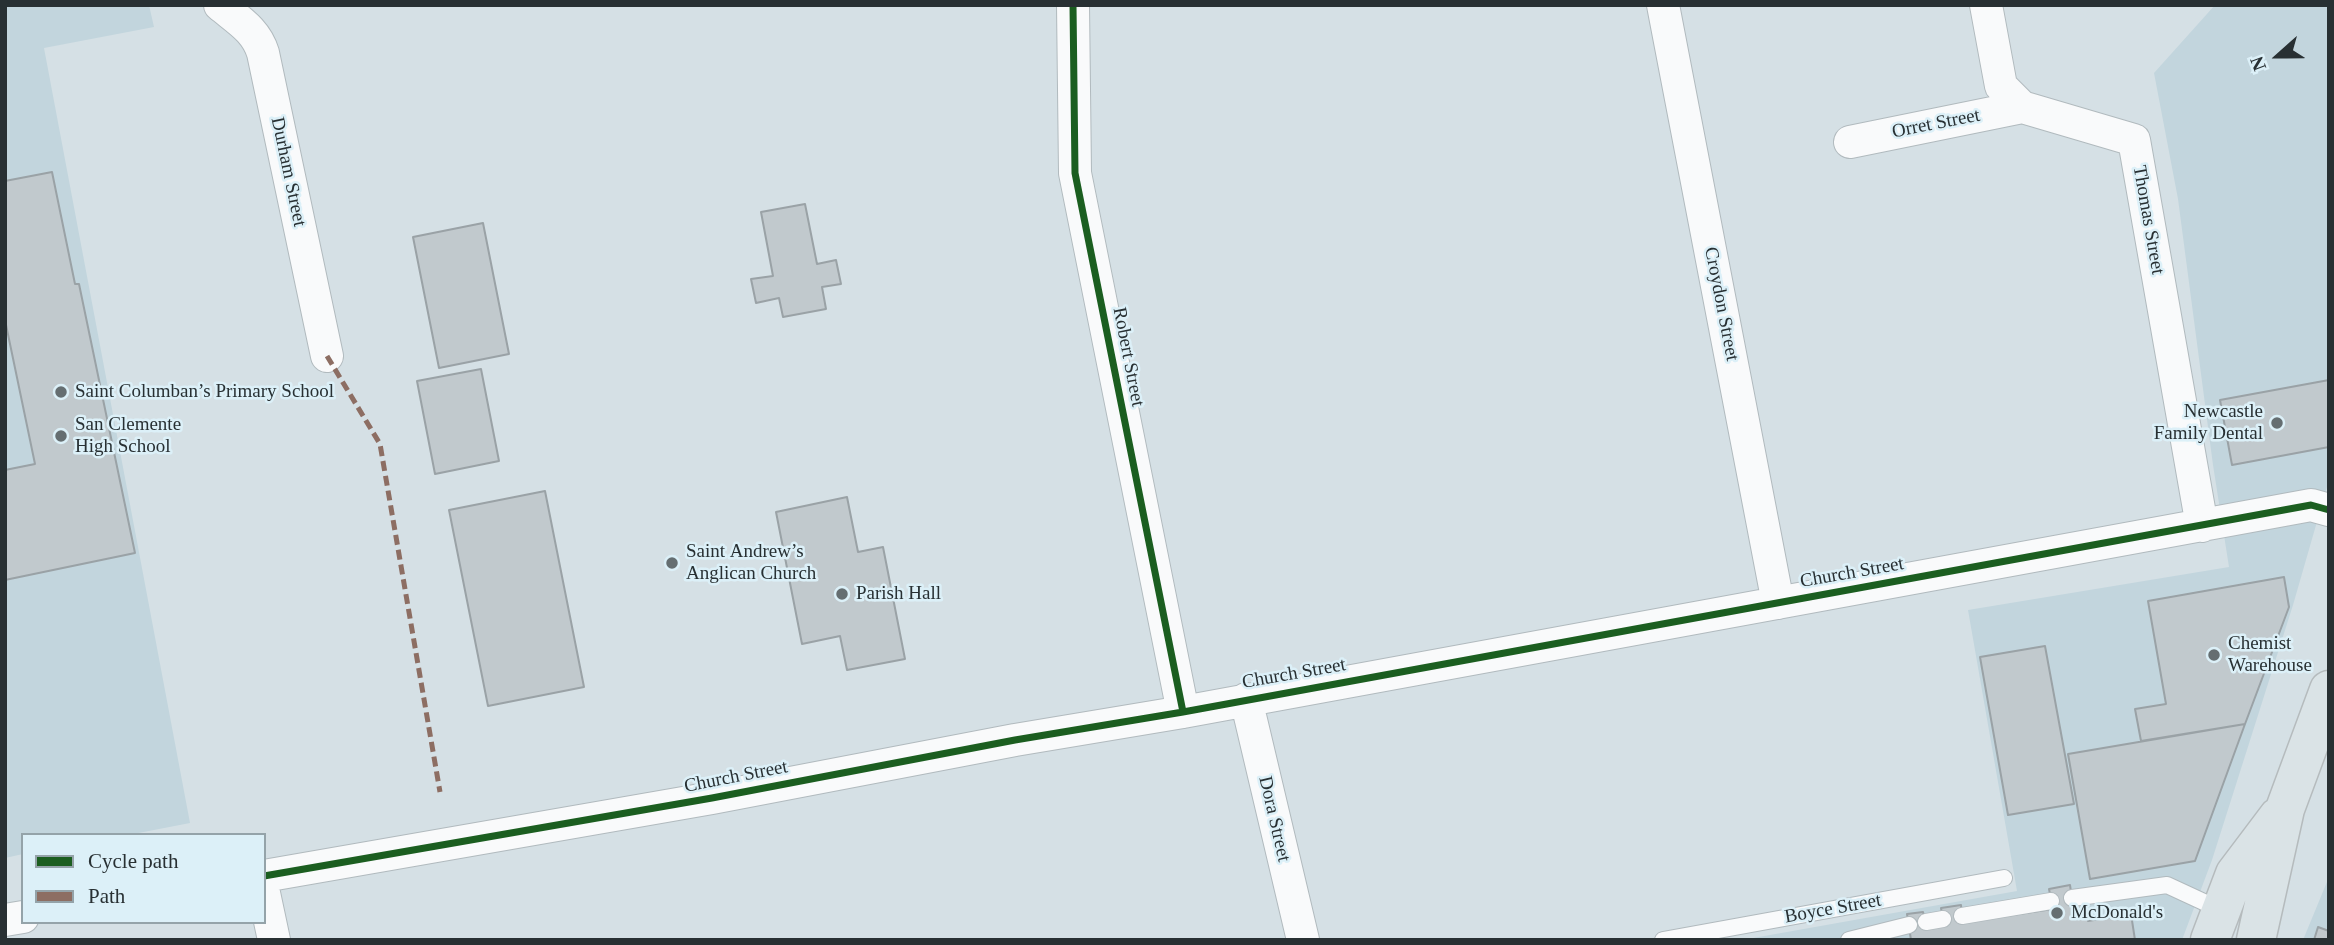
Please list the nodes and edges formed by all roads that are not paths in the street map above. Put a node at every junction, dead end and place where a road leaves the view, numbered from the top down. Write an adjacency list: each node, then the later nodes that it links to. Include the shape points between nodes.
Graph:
1 (220, 5): 7 (street, Durham Street, via 251,29 263,53)
2 (1073, 5): 13 (street, Robert Street, via 1075,173)
3 (1663, 5): 10 (street, Croydon Street)
4 (1986, 5): 5 (street, via 2001,86)
5 (2022, 107): 6 (street, Orret Street); 9 (street, Thomas Street, via 2134,140)
6 (1850, 142)
7 (327, 356)
8 (2329, 510): 9 (street, Church Street, via 2311,505)
9 (2202, 526): 10 (street, Church Street)
10 (1778, 603): 12 (street, Church Street)
11 (2329, 690): 14 (main road)
12 (1246, 699): 13 (street, Church Street); 24 (street, Dora Street)
13 (1183, 712): 15 (street, Church Street)
14 (2285, 809): 22 (main road, via 2235,874); 27 (main road)
15 (266, 876)
16 (2004, 878): 25 (lane, Boyce Street)
17 (2072, 898): 22 (lane, via 2167,885)
18 (2051, 901): 20 (lane)
19 (266, 902): 23 (street)
20 (1962, 916)
21 (1942, 919): 26 (lane)
22 (2216, 925)
23 (274, 940)
24 (1303, 940)
25 (1662, 940)
26 (1849, 940)
27 (2256, 940)

